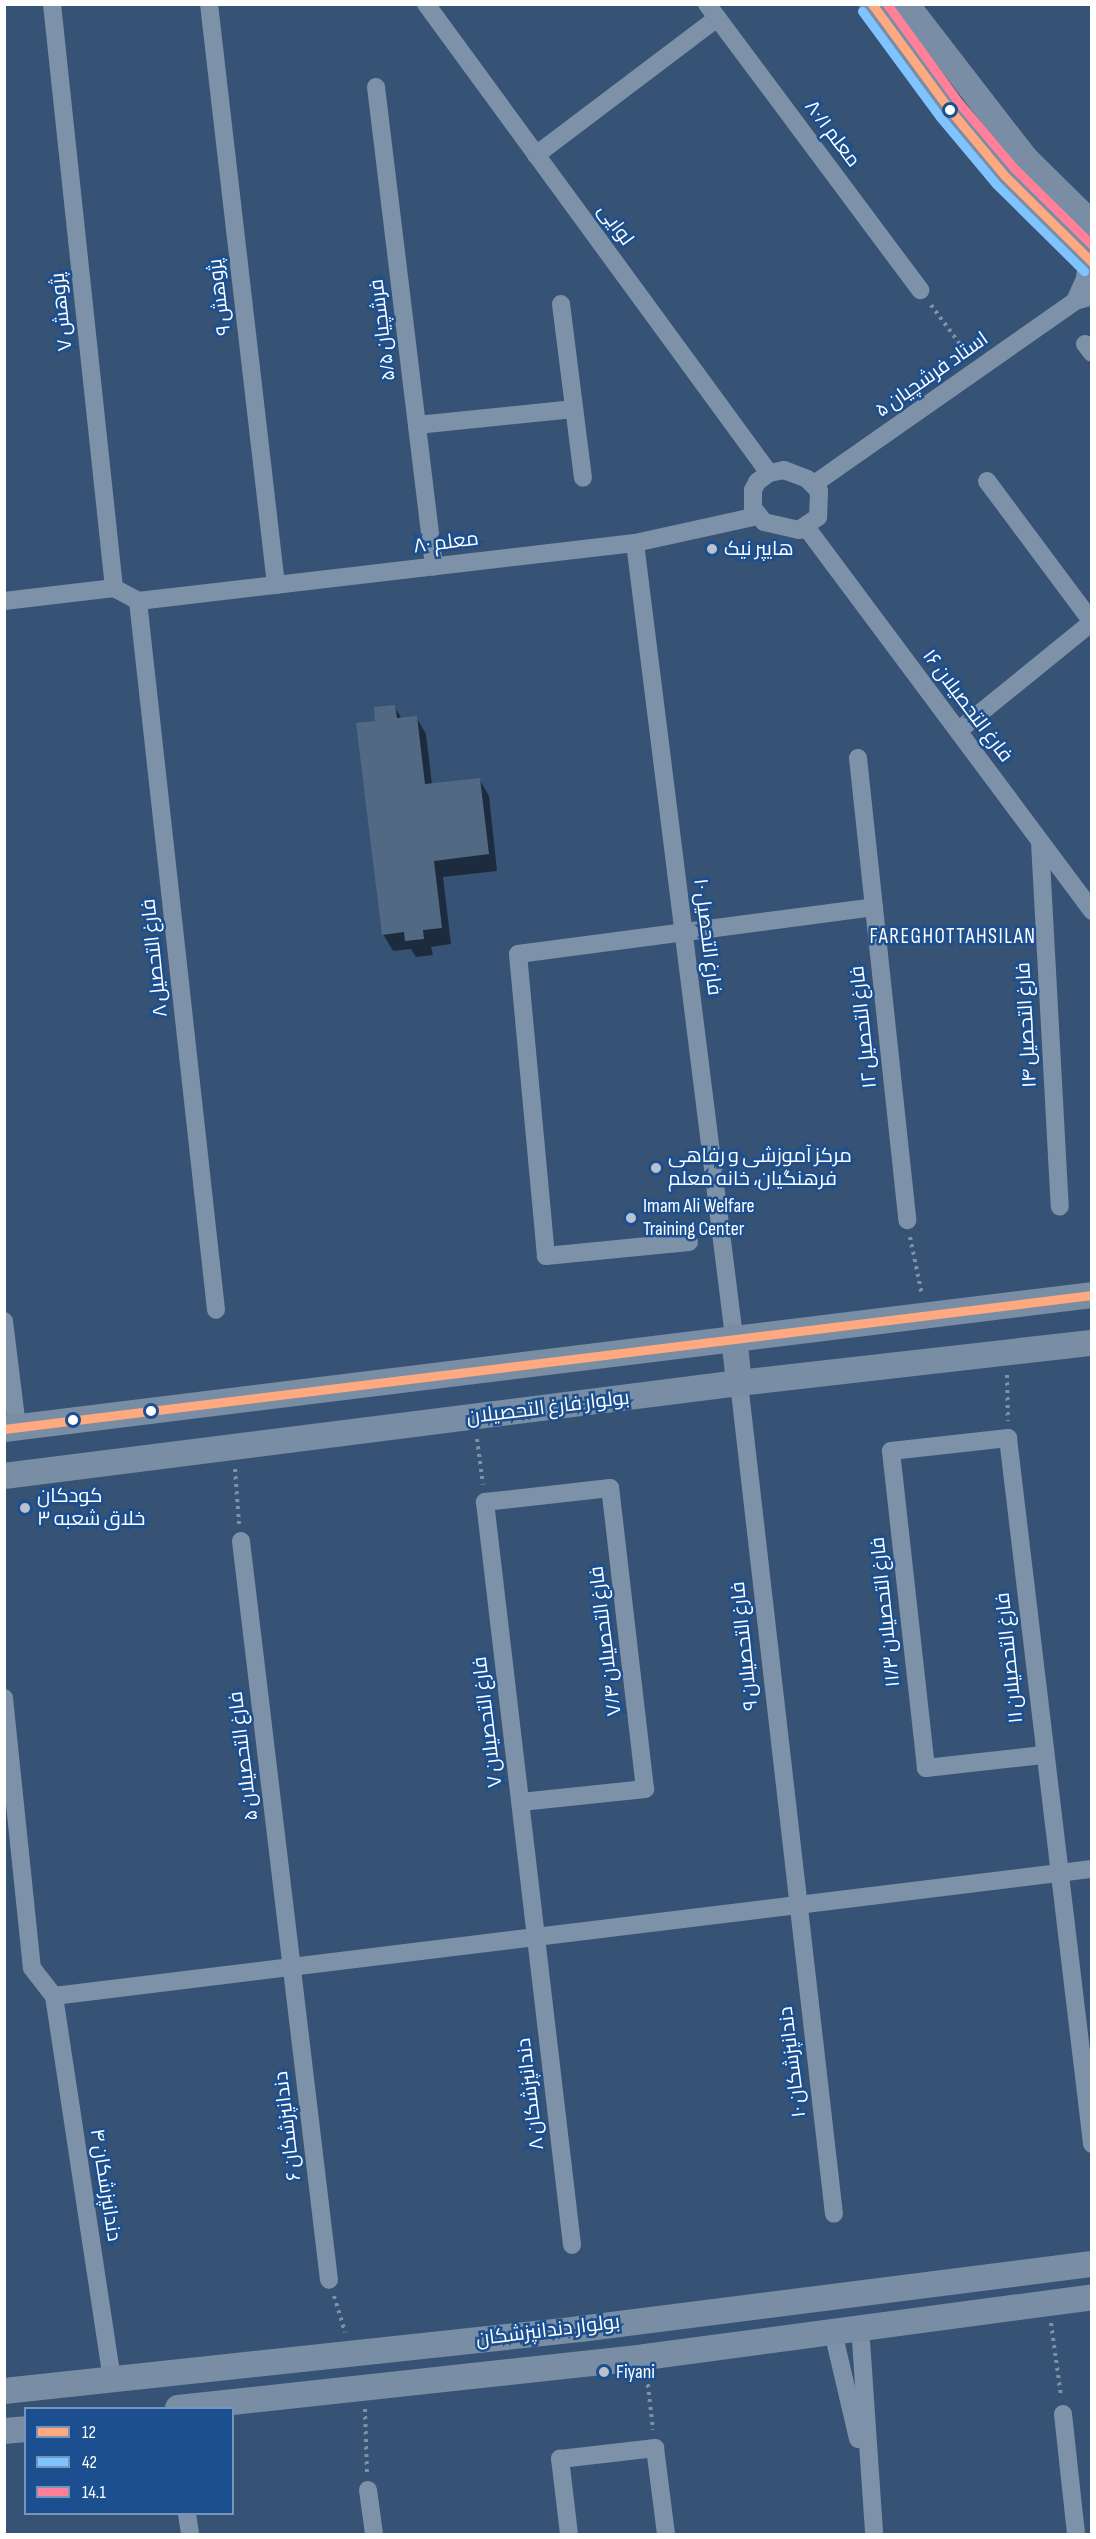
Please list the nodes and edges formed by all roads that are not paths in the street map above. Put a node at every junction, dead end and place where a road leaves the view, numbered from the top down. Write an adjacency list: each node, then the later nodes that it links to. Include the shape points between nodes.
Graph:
1 (52, 4): 25 (street, پژوهش ۷)
2 (209, 4): 24 (street, پژوهش ۹)
3 (426, 4): 8 (street, لوایی)
4 (872, 4): 10 (main road, via 950,110 1005,176)
5 (906, 4): 9 (main road, via 1025,158)
6 (712, 11): 8 (street); 11 (street, معلم ۸۰/۱)
7 (376, 87): 15 (street, فرشچیان ۵/۵)
8 (536, 155): 16 (street, لوایی)
9 (1092, 224)
10 (1090, 260): 12 (street, استاد فرشچیان ۵)
11 (920, 290)
12 (1083, 298): 19 (street, استاد فرشچیان ۵)
13 (561, 304): 14 (street)
14 (574, 409): 15 (street); 17 (street)
15 (417, 425): 23 (street, فرشچیان ۵/۵)
16 (769, 472): 19 (street, via 783,470); 20 (street, via 753,490)
17 (583, 478)
18 (987, 481): 28 (street)
19 (814, 484): 21 (street, via 820,508)
20 (758, 516): 21 (street, via 791,531); 22 (street, معلم ۸۰)
21 (806, 527): 29 (street, فارغ التحصیلان ۱۶)
22 (635, 543): 23 (street, معلم ۸۰); 34 (street, فارغ التحصیل ۱۰)
23 (434, 567): 24 (street, معلم ۸۰)
24 (276, 585): 27 (street, معلم ۸۰)
25 (114, 588): 26 (street); 27 (street)
26 (4, 601)
27 (138, 601): 39 (street, فارغ التحصیل ۸)
28 (1092, 622): 29 (street)
29 (958, 731): 31 (street, فارغ التحصیلان ۱۶)
30 (858, 758): 32 (street, فارغ التحصیل ۱۲)
31 (1040, 842): 33 (street, فارغ التحصیلان ۱۶); 35 (street, فارغ التحصیل ۱۴)
32 (874, 907): 34 (street); 36 (street, فارغ التحصیل ۱۲)
33 (1092, 910)
34 (683, 932): 37 (street, via 518,954 546,1256); 41 (street, فارغ التحصیل ۱۰)
35 (1060, 1206)
36 (907, 1220)
37 (688, 1242)
38 (1092, 1295): 41 (main road)
39 (216, 1310)
40 (4, 1321): 44 (street)
41 (734, 1337): 43 (main road); 44 (main road)
42 (1092, 1343): 43 (main road, بولوار فارغ التحصیلان)
43 (739, 1383): 46 (main road, بولوار فارغ التحصیلان); 55 (street, فارغ التحصیلان ۹)
44 (11, 1428)
45 (891, 1451): 50 (street, فارغ التحصیلان ۱۱/۳, via 926,1767); 50 (street, فارغ التحصیلان ۱۱, via 1008,1438)
46 (4, 1476)
47 (485, 1502): 52 (street, فارغ التحصیلان ۷); 52 (street, فارغ التحصیلان ۷/۴, via 610,1488 645,1789)
48 (241, 1541): 57 (street, فارغ التحصیلان ۵)
49 (4, 1698): 51 (street)
50 (1043, 1755): 54 (street, فارغ التحصیلان ۱۱)
51 (8, 1781): 58 (street, via 32,1968)
52 (520, 1803): 56 (street, فارغ التحصیلان ۷)
53 (1092, 1869): 54 (street)
54 (1057, 1873): 55 (street); 59 (street, فارغ التحصیلان ۱۱)
55 (796, 1905): 56 (street); 60 (street, دندانپزشکان ۱۰)
56 (536, 1937): 57 (street); 61 (street, دندانپزشکان ۸)
57 (291, 1966): 58 (street); 63 (street, دندانپزشکان ۶)
58 (54, 1996): 68 (street, دندانپزشکان ۴)
59 (1092, 2144)
60 (834, 2214)
61 (572, 2246)
62 (1092, 2264): 64 (main road, بولوار دندانپزشکان)
63 (329, 2280)
64 (835, 2294): 66 (main road); 67 (main road); 68 (main road, بولوار دندانپزشکان, via 580,2329)
65 (1092, 2297): 66 (main road, بولوار دندانپزشکان)
66 (860, 2326): 67 (main road, بولوار دندانپزشکان); 74 (street)
67 (833, 2332): 70 (main road, بولوار دندانپزشکان); 74 (street)
68 (112, 2381): 69 (main road, بولوار دندانپزشکان)
69 (4, 2391)
70 (195, 2407)
71 (1063, 2414): 82 (street)
72 (24, 2429): 73 (main road)
73 (4, 2432)
74 (869, 2488): 81 (street)
75 (368, 2490): 78 (street)
76 (187, 2515): 77 (street)
77 (190, 2535)
78 (374, 2535)
79 (569, 2535): 80 (street, via 560,2459 655,2448)
80 (666, 2535)
81 (874, 2535)
82 (1076, 2535)

